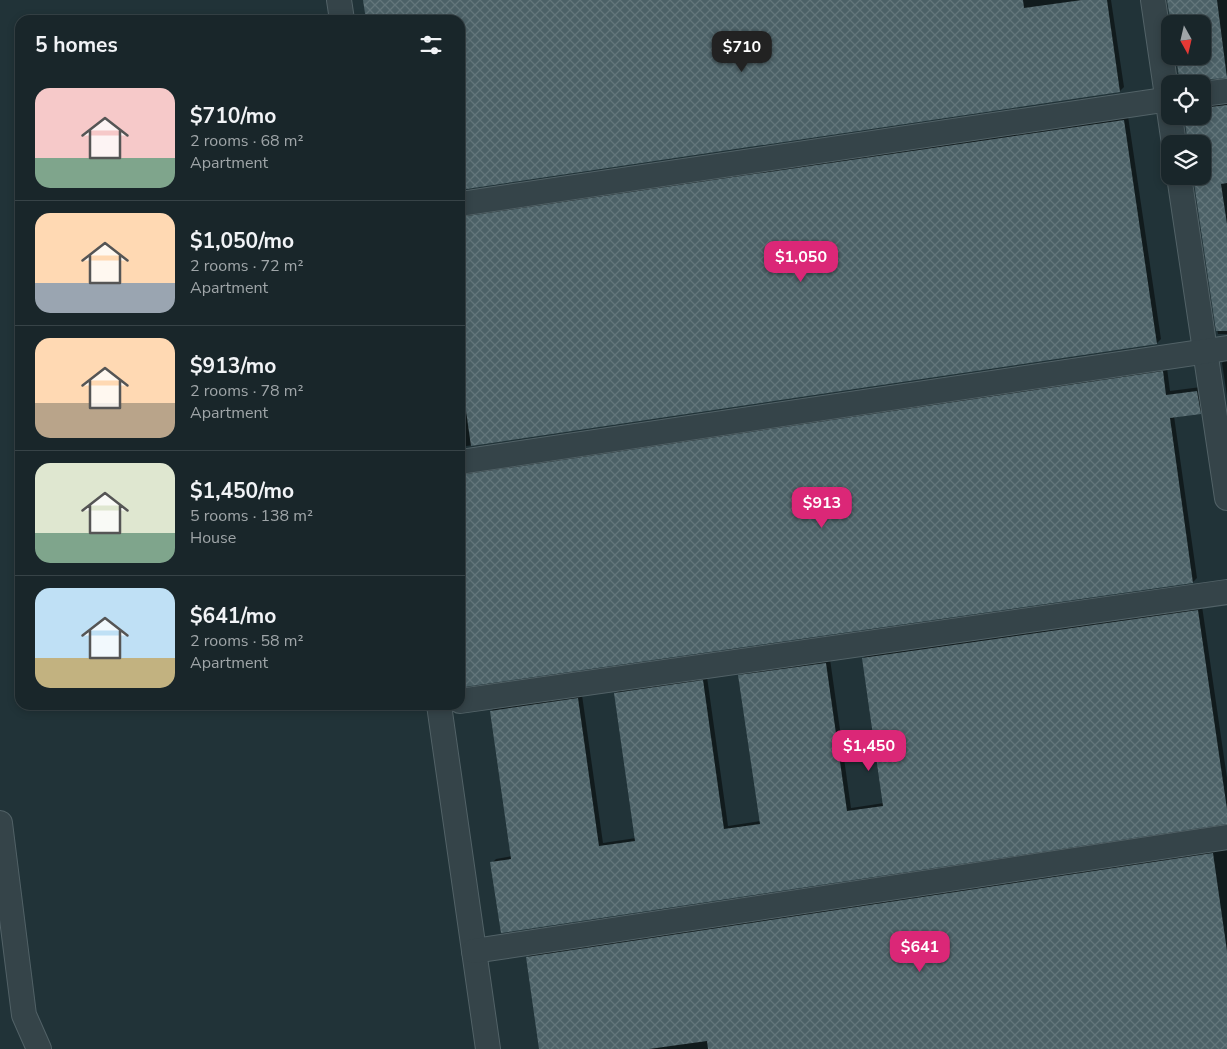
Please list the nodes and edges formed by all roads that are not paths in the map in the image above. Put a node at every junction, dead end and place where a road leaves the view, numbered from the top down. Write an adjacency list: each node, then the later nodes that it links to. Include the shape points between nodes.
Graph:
1 (339, 0): 3 (lane)
2 (1153, 0): 4 (lane)
3 (341, 15)
4 (1165, 75)
5 (1227, 91): 6 (lane)
6 (1211, 93)
7 (1161, 100): 9 (lane)
8 (1181, 185): 10 (lane)
9 (465, 203)
10 (1216, 350): 11 (lane); 12 (lane)
11 (465, 461)
12 (1227, 498)
13 (1227, 592): 14 (lane)
14 (465, 700)
15 (440, 710): 18 (lane)
16 (0, 823): 19 (lane, via 24,1015)
17 (1227, 837): 18 (lane)
18 (474, 950): 20 (lane)
19 (39, 1049)
20 (488, 1049)

